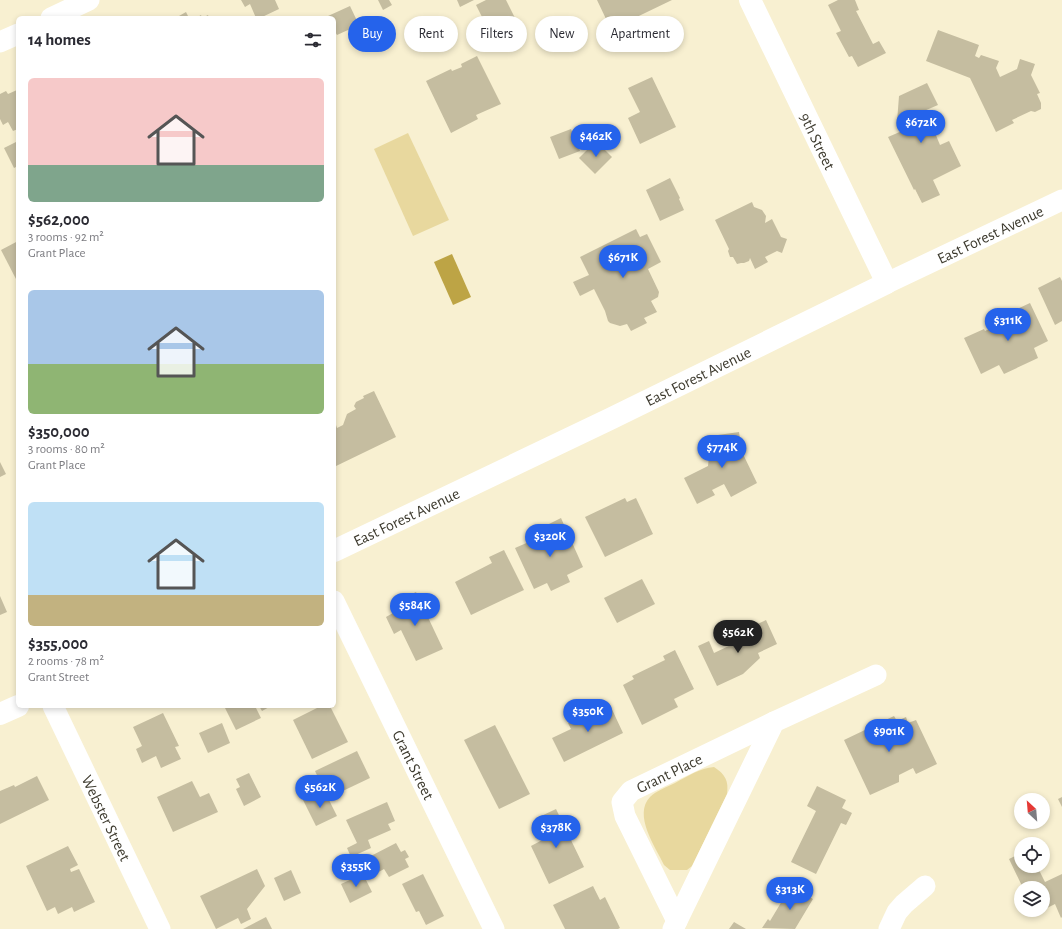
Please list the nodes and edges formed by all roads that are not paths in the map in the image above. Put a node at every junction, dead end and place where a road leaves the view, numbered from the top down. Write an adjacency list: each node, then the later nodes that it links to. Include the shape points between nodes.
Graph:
1 (89, 0): 3 (street)
2 (750, 0): 7 (street, 9th Street)
3 (60, 12)
4 (16, 35): 5 (street)
5 (0, 42)
6 (1062, 200): 7 (street, East Forest Avenue)
7 (886, 283): 8 (street, East Forest Avenue)
8 (336, 550)
9 (336, 605): 18 (street, Grant Street)
10 (876, 675): 14 (street, Grant Place)
11 (16, 707): 13 (street)
12 (54, 708): 17 (street, Webster Street)
13 (0, 714)
14 (774, 722): 16 (street, Grant Place); 16 (street, Grant Place, via 631,791 622,802 625,816)
15 (925, 886): 19 (street, via 897,912)
16 (675, 925)
17 (160, 929)
18 (494, 929)
19 (888, 929)

